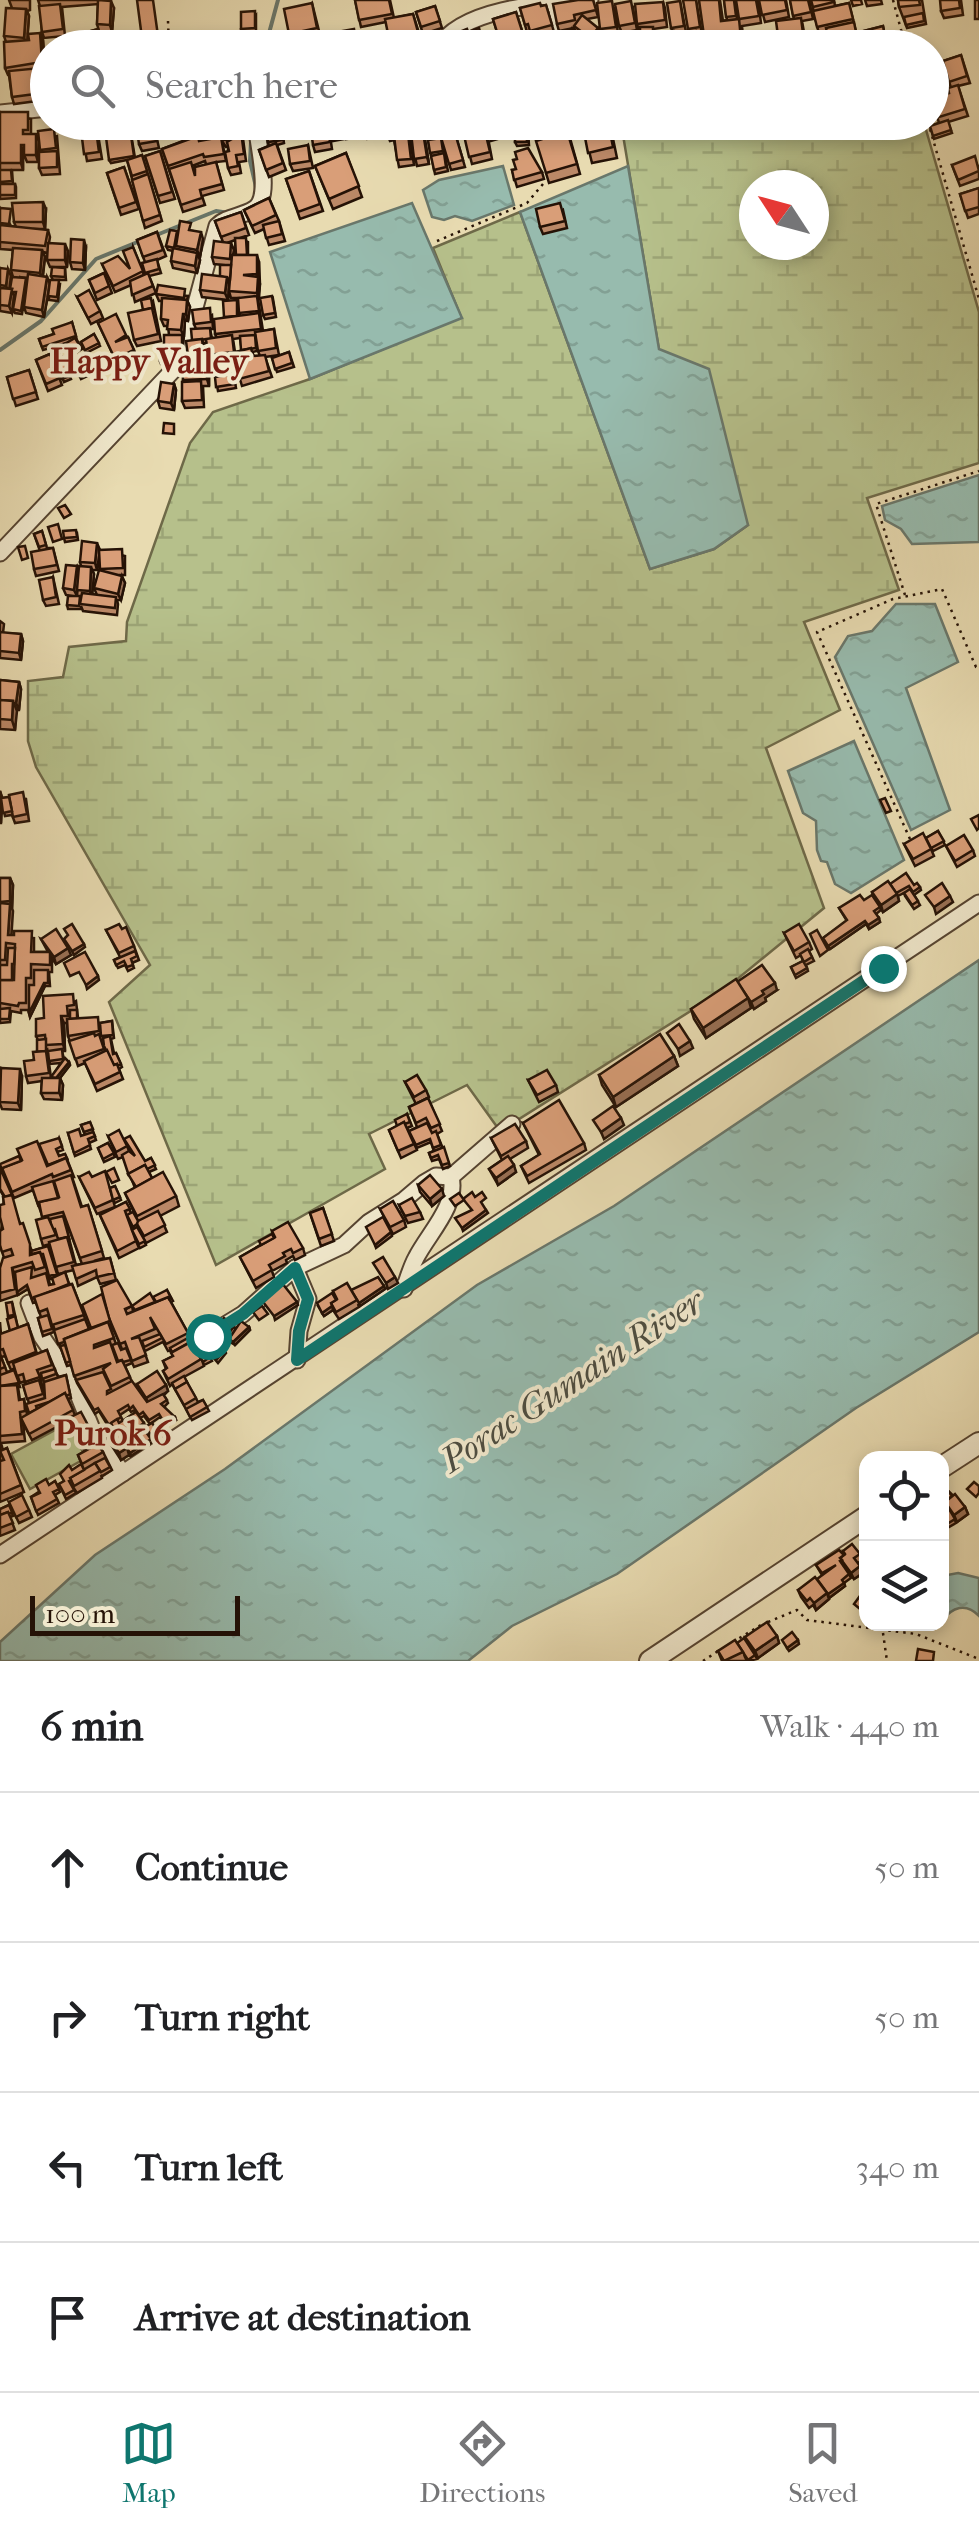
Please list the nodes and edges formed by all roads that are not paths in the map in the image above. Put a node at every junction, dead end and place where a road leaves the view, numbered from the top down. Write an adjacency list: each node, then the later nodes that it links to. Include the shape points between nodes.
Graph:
1 (590, 0): 2 (street)
2 (543, 2): 3 (street); 4 (lane)
3 (453, 30)
4 (553, 30)
5 (30, 110): 6 (street)
6 (0, 113)
7 (258, 140): 8 (street, via 262,202 217,226 180,363)
8 (0, 554)
9 (979, 903): 13 (street)
10 (512, 1124): 11 (street)
11 (451, 1176): 12 (street, via 424,1183 344,1245); 13 (street, via 442,1217)
12 (295, 1268): 15 (street); 16 (street, via 308,1299)
13 (404, 1288): 16 (street)
14 (29, 1303): 19 (street, via 92,1430)
15 (199, 1346)
16 (297, 1360): 19 (street)
17 (979, 1442): 18 (street)
18 (949, 1462)
19 (123, 1473): 21 (street)
20 (859, 1522): 22 (street)
21 (0, 1555)
22 (650, 1661)

